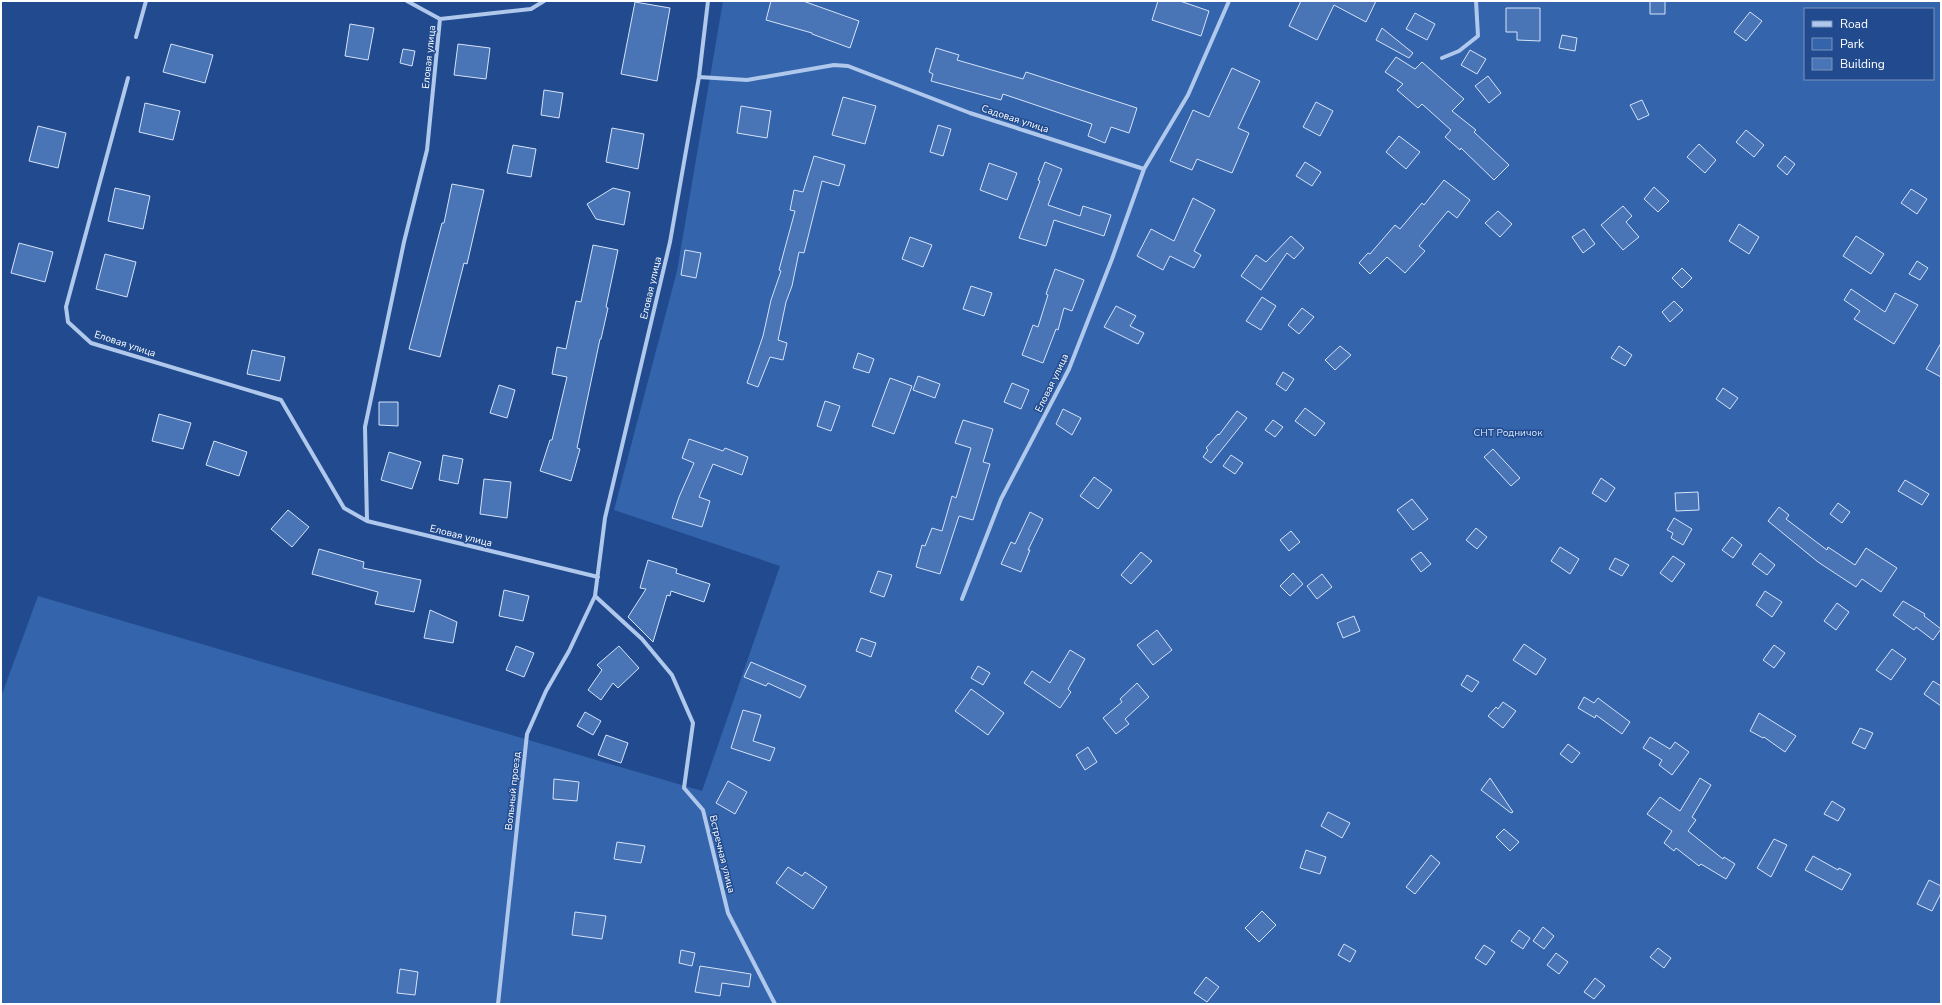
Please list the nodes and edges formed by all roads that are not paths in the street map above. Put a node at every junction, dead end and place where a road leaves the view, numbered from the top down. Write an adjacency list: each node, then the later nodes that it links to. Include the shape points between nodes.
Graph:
1 (146, 1): 8 (street)
2 (407, 1): 7 (street)
3 (544, 1): 7 (street, via 531,9)
4 (708, 1): 10 (street, Еловая улица)
5 (1229, 1): 12 (street, via 1188,95)
6 (1476, 1): 9 (street, via 1478,36 1459,51)
7 (440, 19): 13 (street, Еловая улица, via 426,150 365,427)
8 (136, 37)
9 (1442, 58)
10 (699, 77): 12 (street, Садовая улица, via 747,80 834,65 848,66 970,113); 14 (street, Еловая улица, via 670,242 605,518)
11 (128, 78): 13 (street, Еловая улица, via 66,307 68,322 91,343 281,400 344,508)
12 (1144, 168): 16 (street, Еловая улица, via 1069,369 1001,499)
13 (367, 521): 14 (street, Еловая улица)
14 (598, 577): 15 (street, Еловая улица)
15 (595, 596): 17 (street, Вольный проезд, via 527,734); 18 (street, Встречная улица, via 642,639 672,674 693,723 684,788 703,810 728,914)
16 (962, 599)
17 (498, 1004)
18 (775, 1004)

